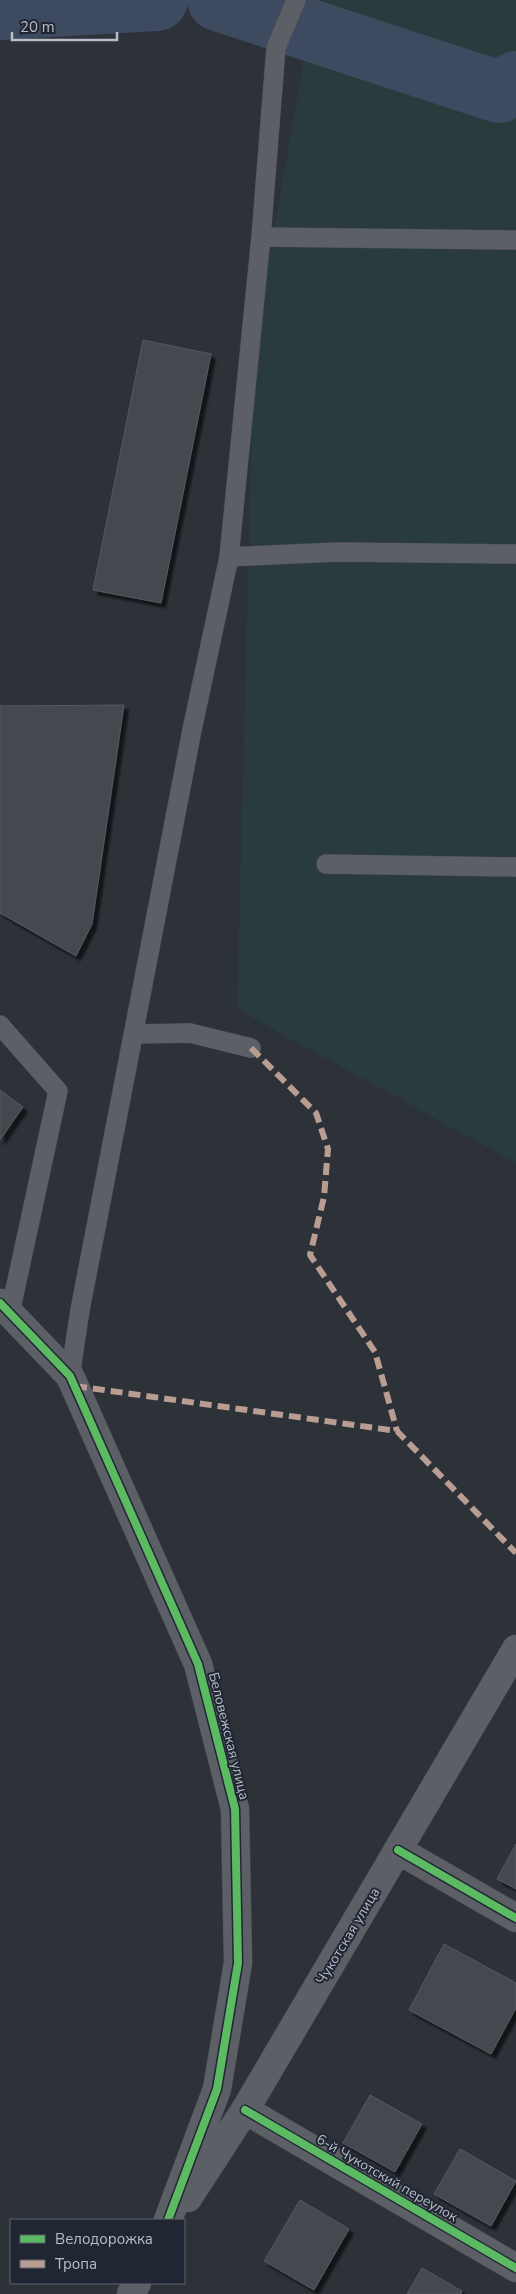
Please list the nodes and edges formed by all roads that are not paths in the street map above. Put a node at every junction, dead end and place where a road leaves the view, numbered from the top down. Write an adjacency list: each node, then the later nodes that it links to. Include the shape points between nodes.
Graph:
1 (296, 0): 2 (lane, via 276,48)
2 (262, 237): 3 (lane); 5 (lane)
3 (516, 240)
4 (516, 554): 5 (lane, via 338,552)
5 (228, 557): 9 (lane)
6 (326, 864): 7 (lane)
7 (516, 867)
8 (0, 1025): 11 (lane, via 58,1091)
9 (134, 1034): 10 (lane, via 190,1033); 12 (lane)
10 (251, 1048)
11 (5, 1308): 12 (street, Беловежская улица)
12 (70, 1376): 17 (street, Беловежская улица, via 198,1664 235,1809 238,1963 217,2089)
13 (516, 1649): 14 (street, Чукотская улица)
14 (398, 1850): 15 (street); 16 (street, Чукотская улица)
15 (516, 1918)
16 (245, 2110): 18 (street, Чукотская улица); 19 (street, 6-й Чукотский переулок)
17 (168, 2219)
18 (175, 2219)
19 (516, 2268)

